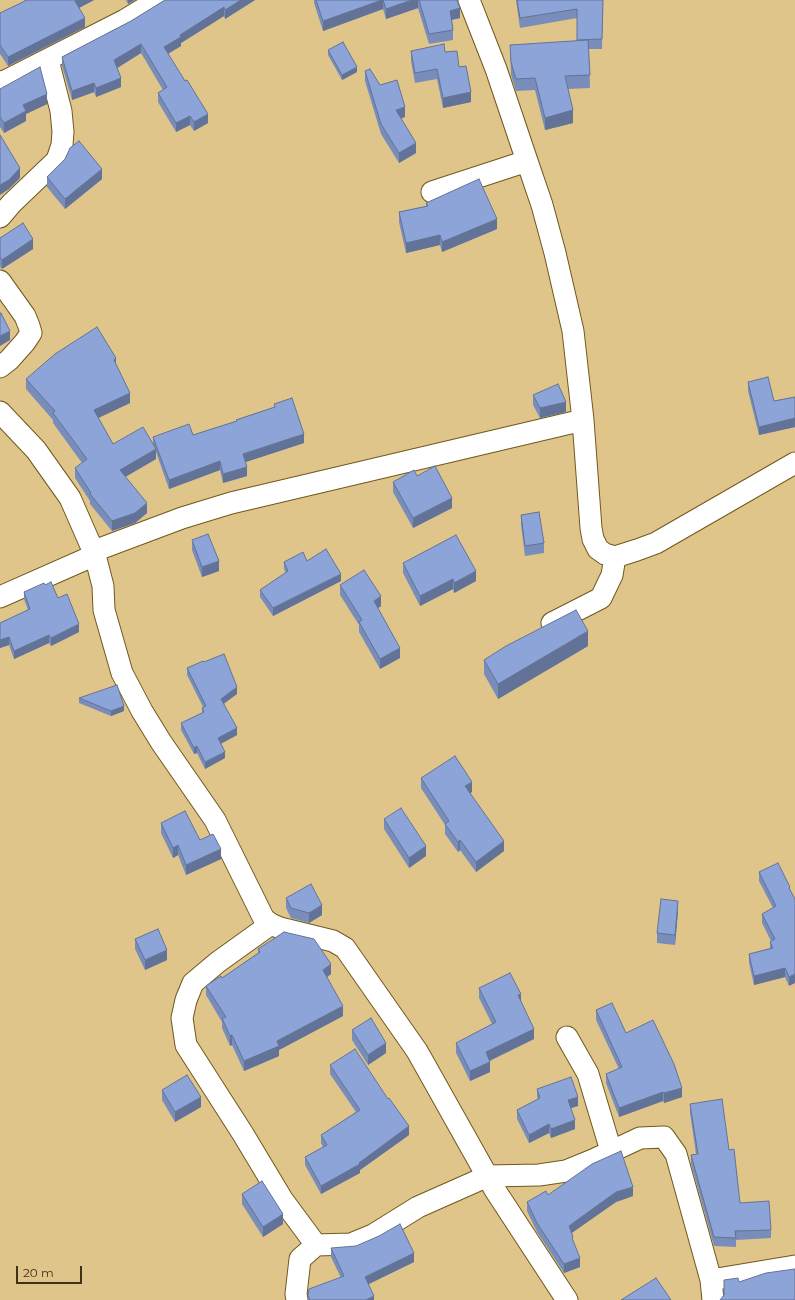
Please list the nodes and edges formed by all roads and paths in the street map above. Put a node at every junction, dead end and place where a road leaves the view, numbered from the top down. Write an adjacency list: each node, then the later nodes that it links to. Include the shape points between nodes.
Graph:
1 (158, 0): 3 (street)
2 (469, 0): 5 (street, via 496,68)
3 (48, 60): 4 (street); 7 (street, via 61,111 62,145 57,160)
4 (0, 82)
5 (527, 161): 6 (street); 11 (street, via 555,253 573,331)
6 (432, 192)
7 (0, 217)
8 (0, 281): 9 (street, via 25,316 31,333)
9 (0, 367)
10 (0, 412): 13 (street, via 36,450 70,498)
11 (583, 420): 13 (street, via 231,503 182,518); 14 (street, via 593,539 598,549)
12 (795, 463): 14 (street, via 656,543)
13 (94, 553): 15 (street); 17 (street, via 103,586 104,610 122,673 161,742 215,820 264,919)
14 (615, 556): 16 (street, via 612,575 600,598)
15 (0, 597)
16 (535, 632)
17 (271, 924): 20 (street, via 333,941 345,948 417,1051); 21 (street, via 218,962 194,984 186,1000 182,1018 186,1045 282,1199)
18 (567, 1037): 19 (street, via 588,1074)
19 (611, 1151): 20 (street, via 566,1171); 23 (street, via 640,1138 664,1137 676,1154)
20 (488, 1176): 21 (street, via 418,1207 373,1235 351,1244); 25 (street)
21 (316, 1244): 24 (street, via 300,1259)
22 (795, 1266): 23 (street)
23 (711, 1280): 26 (street)
24 (297, 1300)
25 (567, 1300)
26 (713, 1300)

